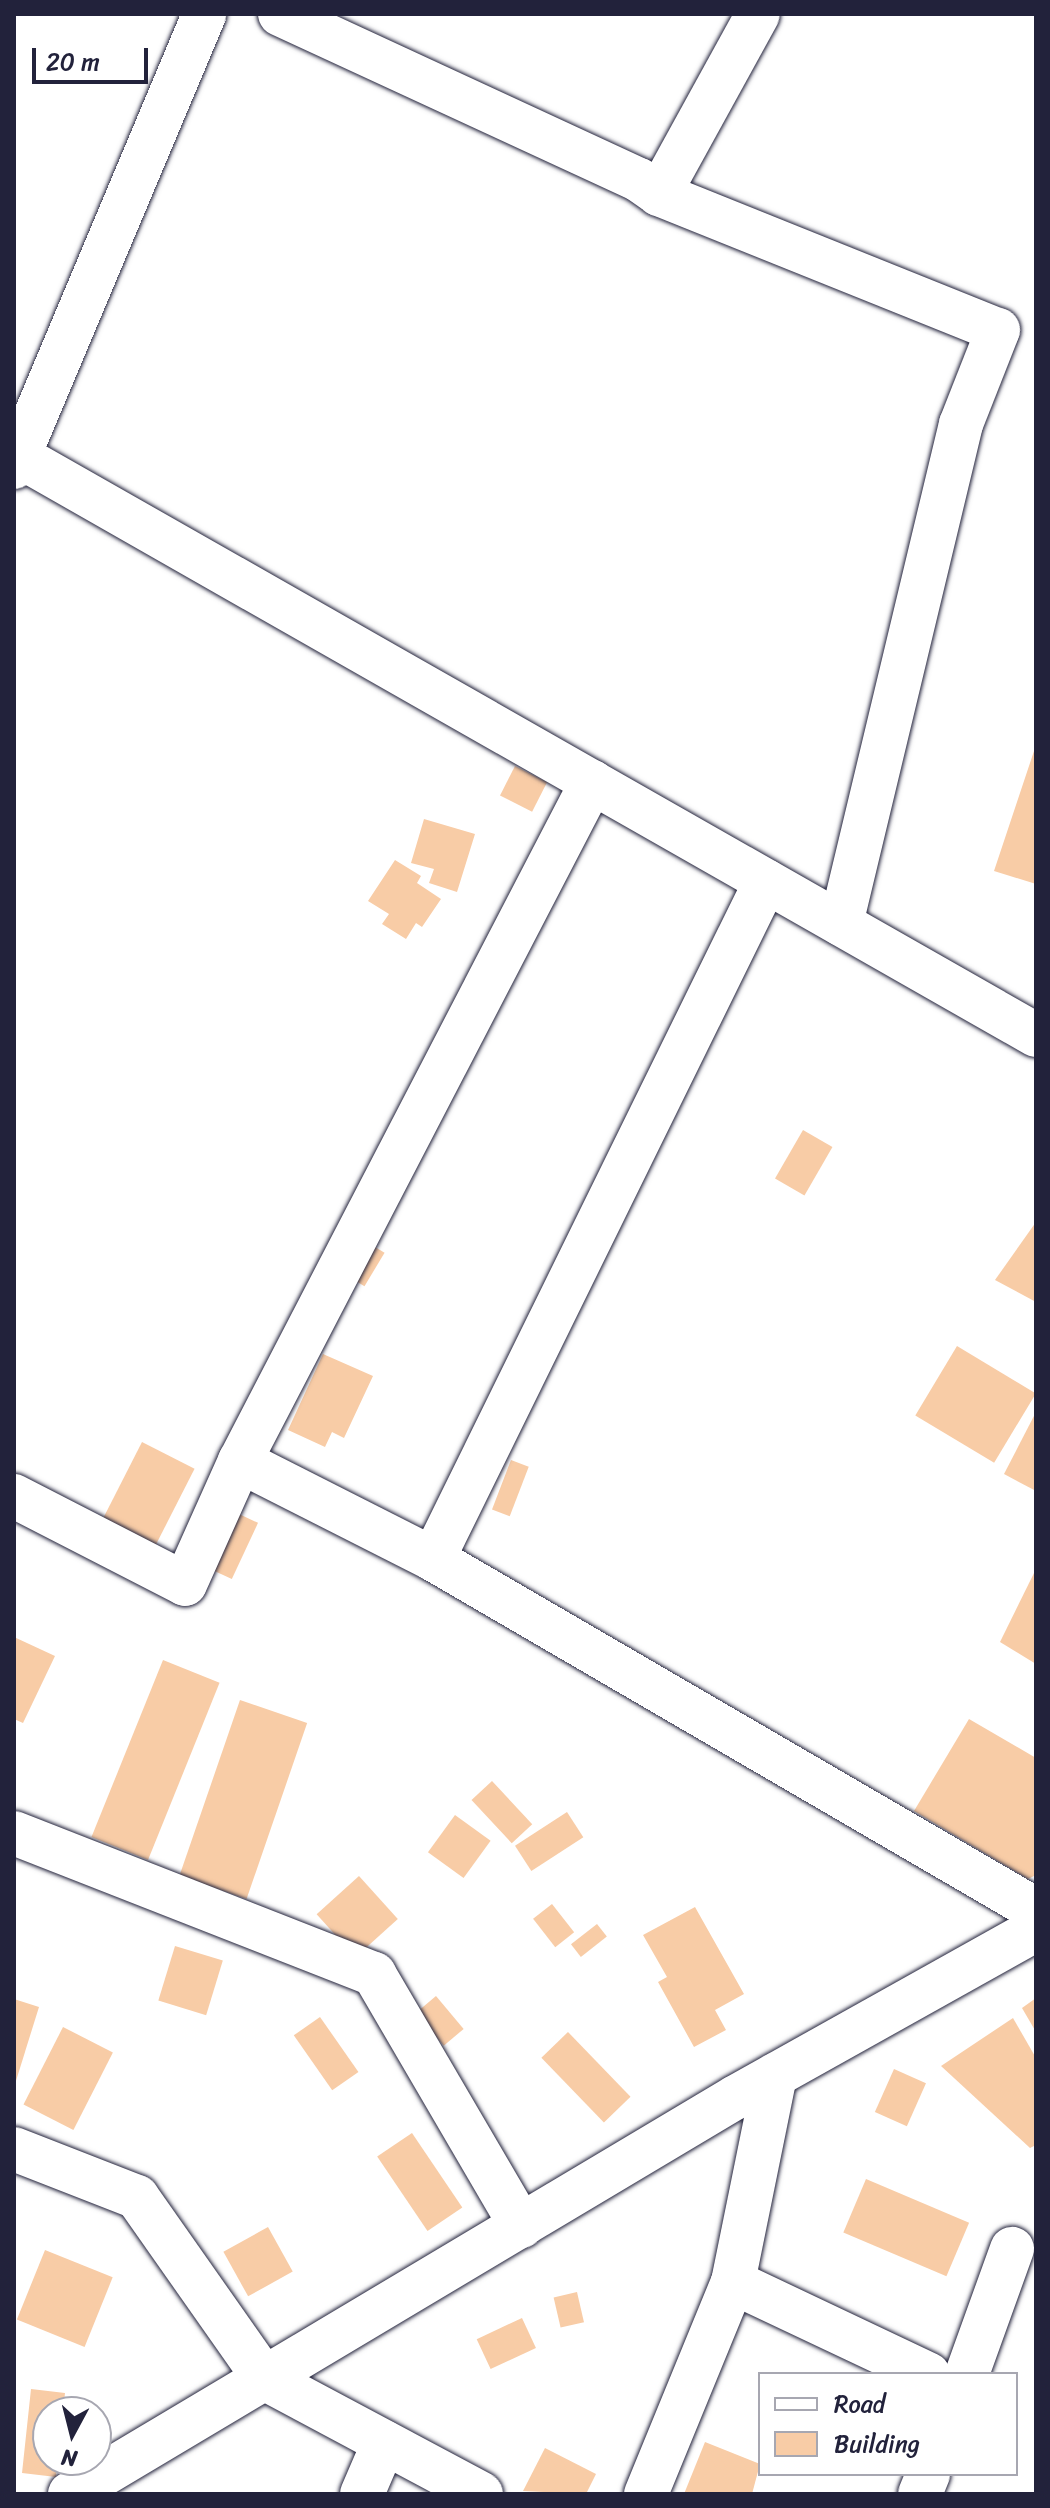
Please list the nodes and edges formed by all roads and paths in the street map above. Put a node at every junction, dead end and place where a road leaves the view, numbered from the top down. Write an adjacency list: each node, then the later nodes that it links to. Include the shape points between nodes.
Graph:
1 (204, 14): 5 (street)
2 (280, 14): 4 (street, via 639,180)
3 (758, 14): 4 (street)
4 (659, 194): 8 (street, via 998,330 961,424)
5 (16, 462): 6 (street)
6 (592, 782): 7 (street); 10 (street)
7 (766, 881): 8 (street); 12 (street)
8 (841, 924): 9 (street)
9 (1036, 1035)
10 (240, 1461): 11 (street, via 185,1584); 12 (street)
11 (14, 1496)
12 (433, 1559): 14 (street)
13 (14, 1833): 18 (street, via 374,1974)
14 (1036, 1910)
15 (1036, 1929): 16 (street)
16 (775, 2075): 18 (street); 20 (street)
17 (14, 2149): 23 (street, via 137,2197)
18 (521, 2226): 23 (street)
19 (1012, 2249): 22 (street)
20 (733, 2282): 21 (street); 28 (street)
21 (924, 2372)
22 (968, 2372)
23 (264, 2378): 24 (street); 25 (street)
24 (384, 2443): 26 (street); 27 (street)
25 (70, 2494)
26 (362, 2494)
27 (481, 2494)
28 (646, 2494)

